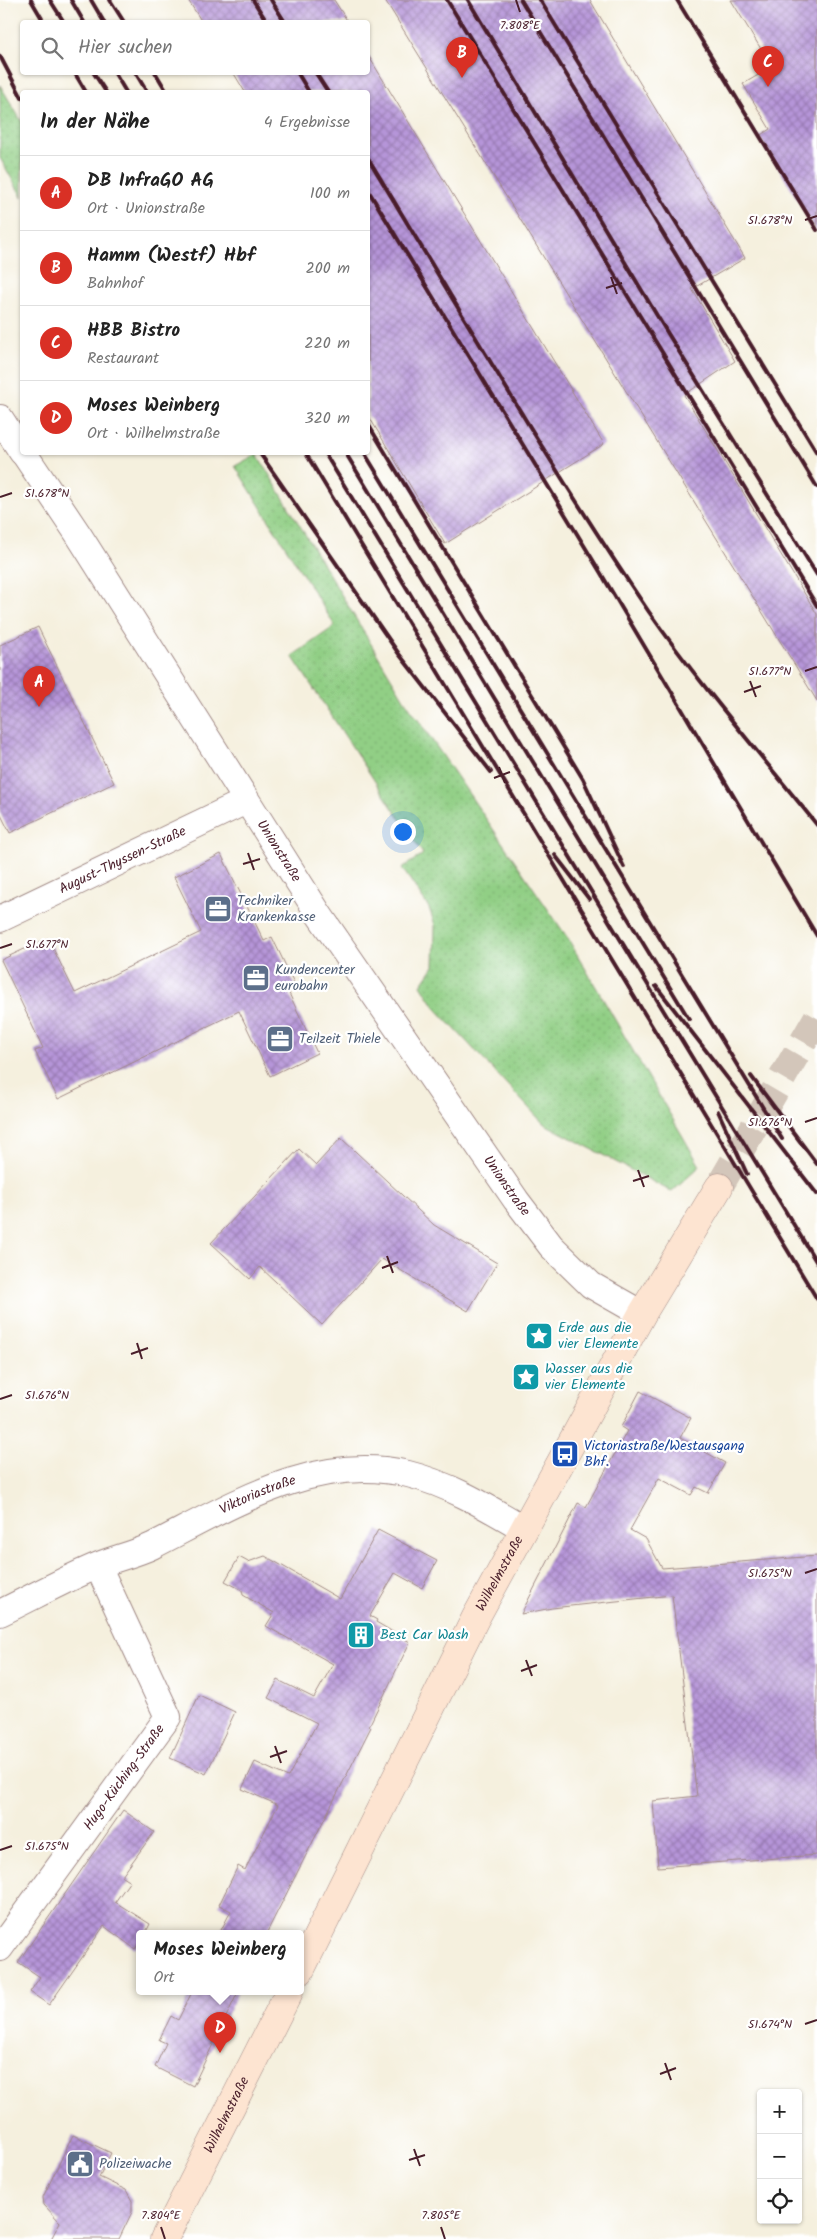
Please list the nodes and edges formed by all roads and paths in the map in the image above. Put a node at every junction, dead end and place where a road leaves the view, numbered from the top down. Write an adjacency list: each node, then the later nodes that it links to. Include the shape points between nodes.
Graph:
1 (0, 418): 2 (street, Unionstraße)
2 (20, 448)
3 (25, 455): 4 (street, Unionstraße)
4 (246, 801): 5 (street, August-Thyssen-Straße); 7 (street, Unionstraße, via 320,916 551,1246 591,1285)
5 (0, 919)
6 (719, 1187): 7 (main road, Wilhelmstraße)
7 (642, 1314): 8 (main road, Wilhelmstraße)
8 (523, 1528): 9 (street, Viktoriastraße, via 468,1496 408,1474 361,1469 317,1472 262,1491 146,1549); 12 (main road, Wilhelmstraße)
9 (98, 1566): 10 (street, Viktoriastraße); 11 (street, Hugo-Küching-Straße, via 168,1716)
10 (0, 1613)
11 (0, 1948)
12 (304, 1963)
13 (287, 1995): 14 (main road, Wilhelmstraße)
14 (164, 2239)

